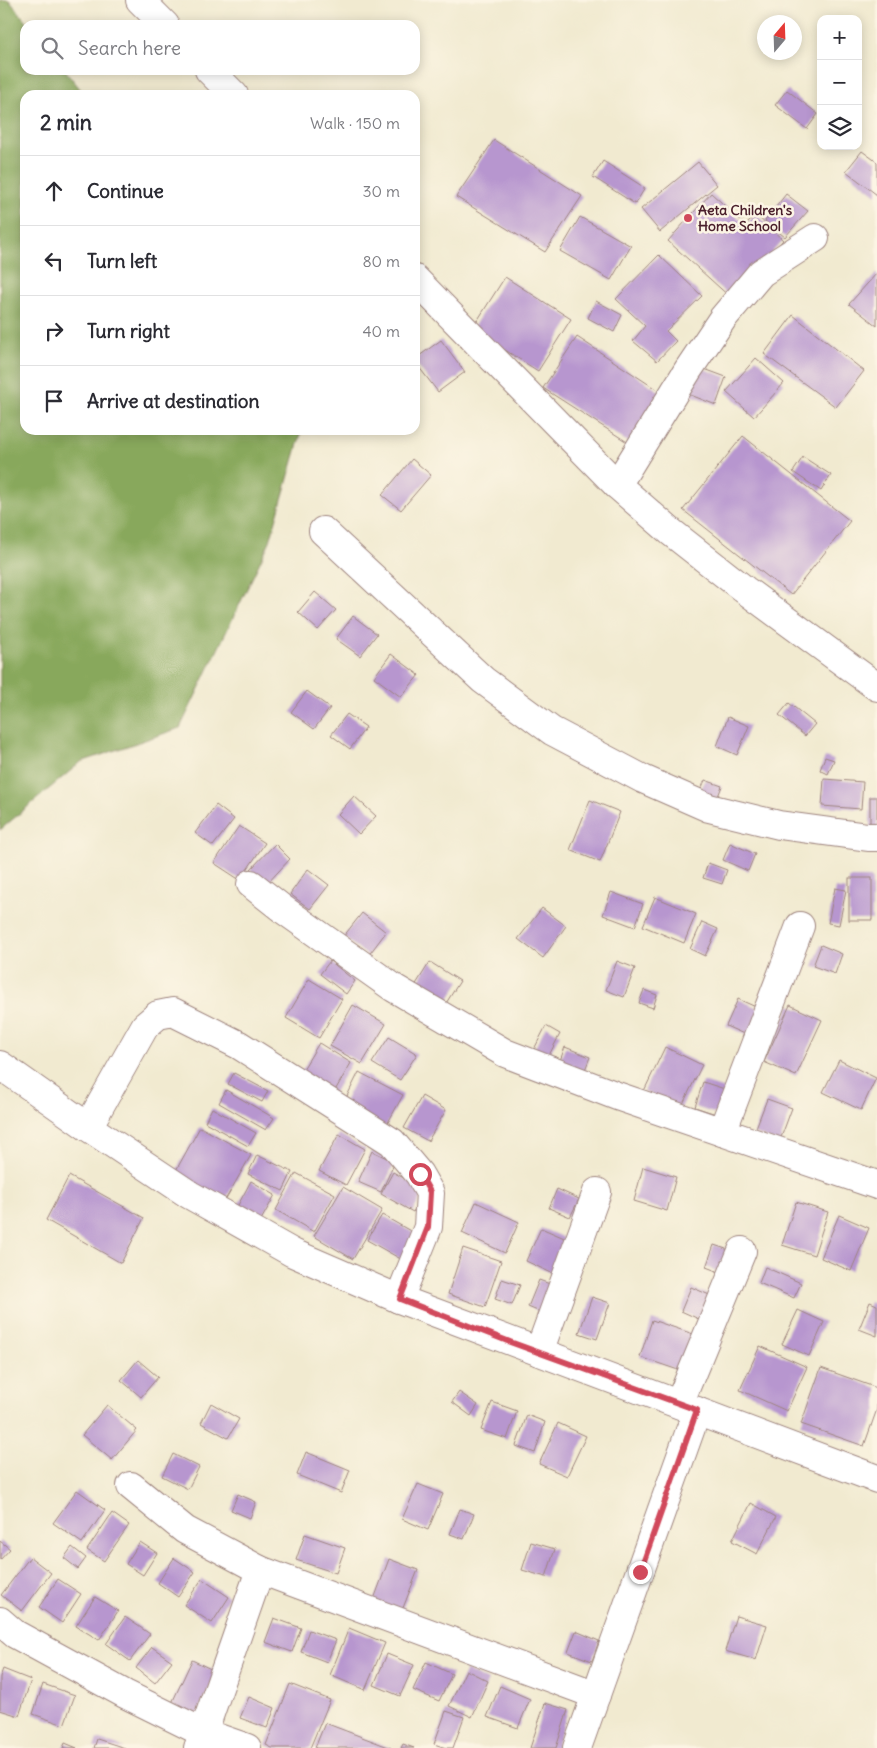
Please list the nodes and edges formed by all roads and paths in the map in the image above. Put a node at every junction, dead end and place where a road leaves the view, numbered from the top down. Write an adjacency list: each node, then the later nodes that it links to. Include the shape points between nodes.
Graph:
1 (140, 0): 2 (street)
2 (160, 20)
3 (214, 75): 4 (street)
4 (229, 90)
5 (815, 238): 7 (street, via 760,273 723,318)
6 (420, 284): 7 (street)
7 (618, 485): 9 (street, via 745,590)
8 (323, 531): 10 (street, via 483,680 552,731 643,779 709,808 779,825)
9 (877, 687)
10 (877, 837)
11 (251, 884): 15 (street, via 394,988 505,1052 617,1096)
12 (800, 926): 15 (street)
13 (0, 1065): 14 (street)
14 (88, 1127): 19 (street, via 190,1195 293,1253); 19 (street, via 145,1026 158,1015 173,1012 239,1045 392,1142 420,1174 430,1192 428,1227)
15 (722, 1132): 16 (street)
16 (877, 1185)
17 (597, 1192): 20 (street)
18 (742, 1251): 21 (street)
19 (400, 1299): 20 (street)
20 (539, 1352): 21 (street)
21 (688, 1407): 22 (street); 26 (street)
22 (877, 1479)
23 (131, 1486): 24 (street, via 185,1530)
24 (260, 1570): 26 (street); 27 (street)
25 (5, 1632): 27 (street, via 124,1694)
26 (596, 1695): 29 (street)
27 (201, 1741): 28 (street)
28 (247, 1748)
29 (577, 1748)

